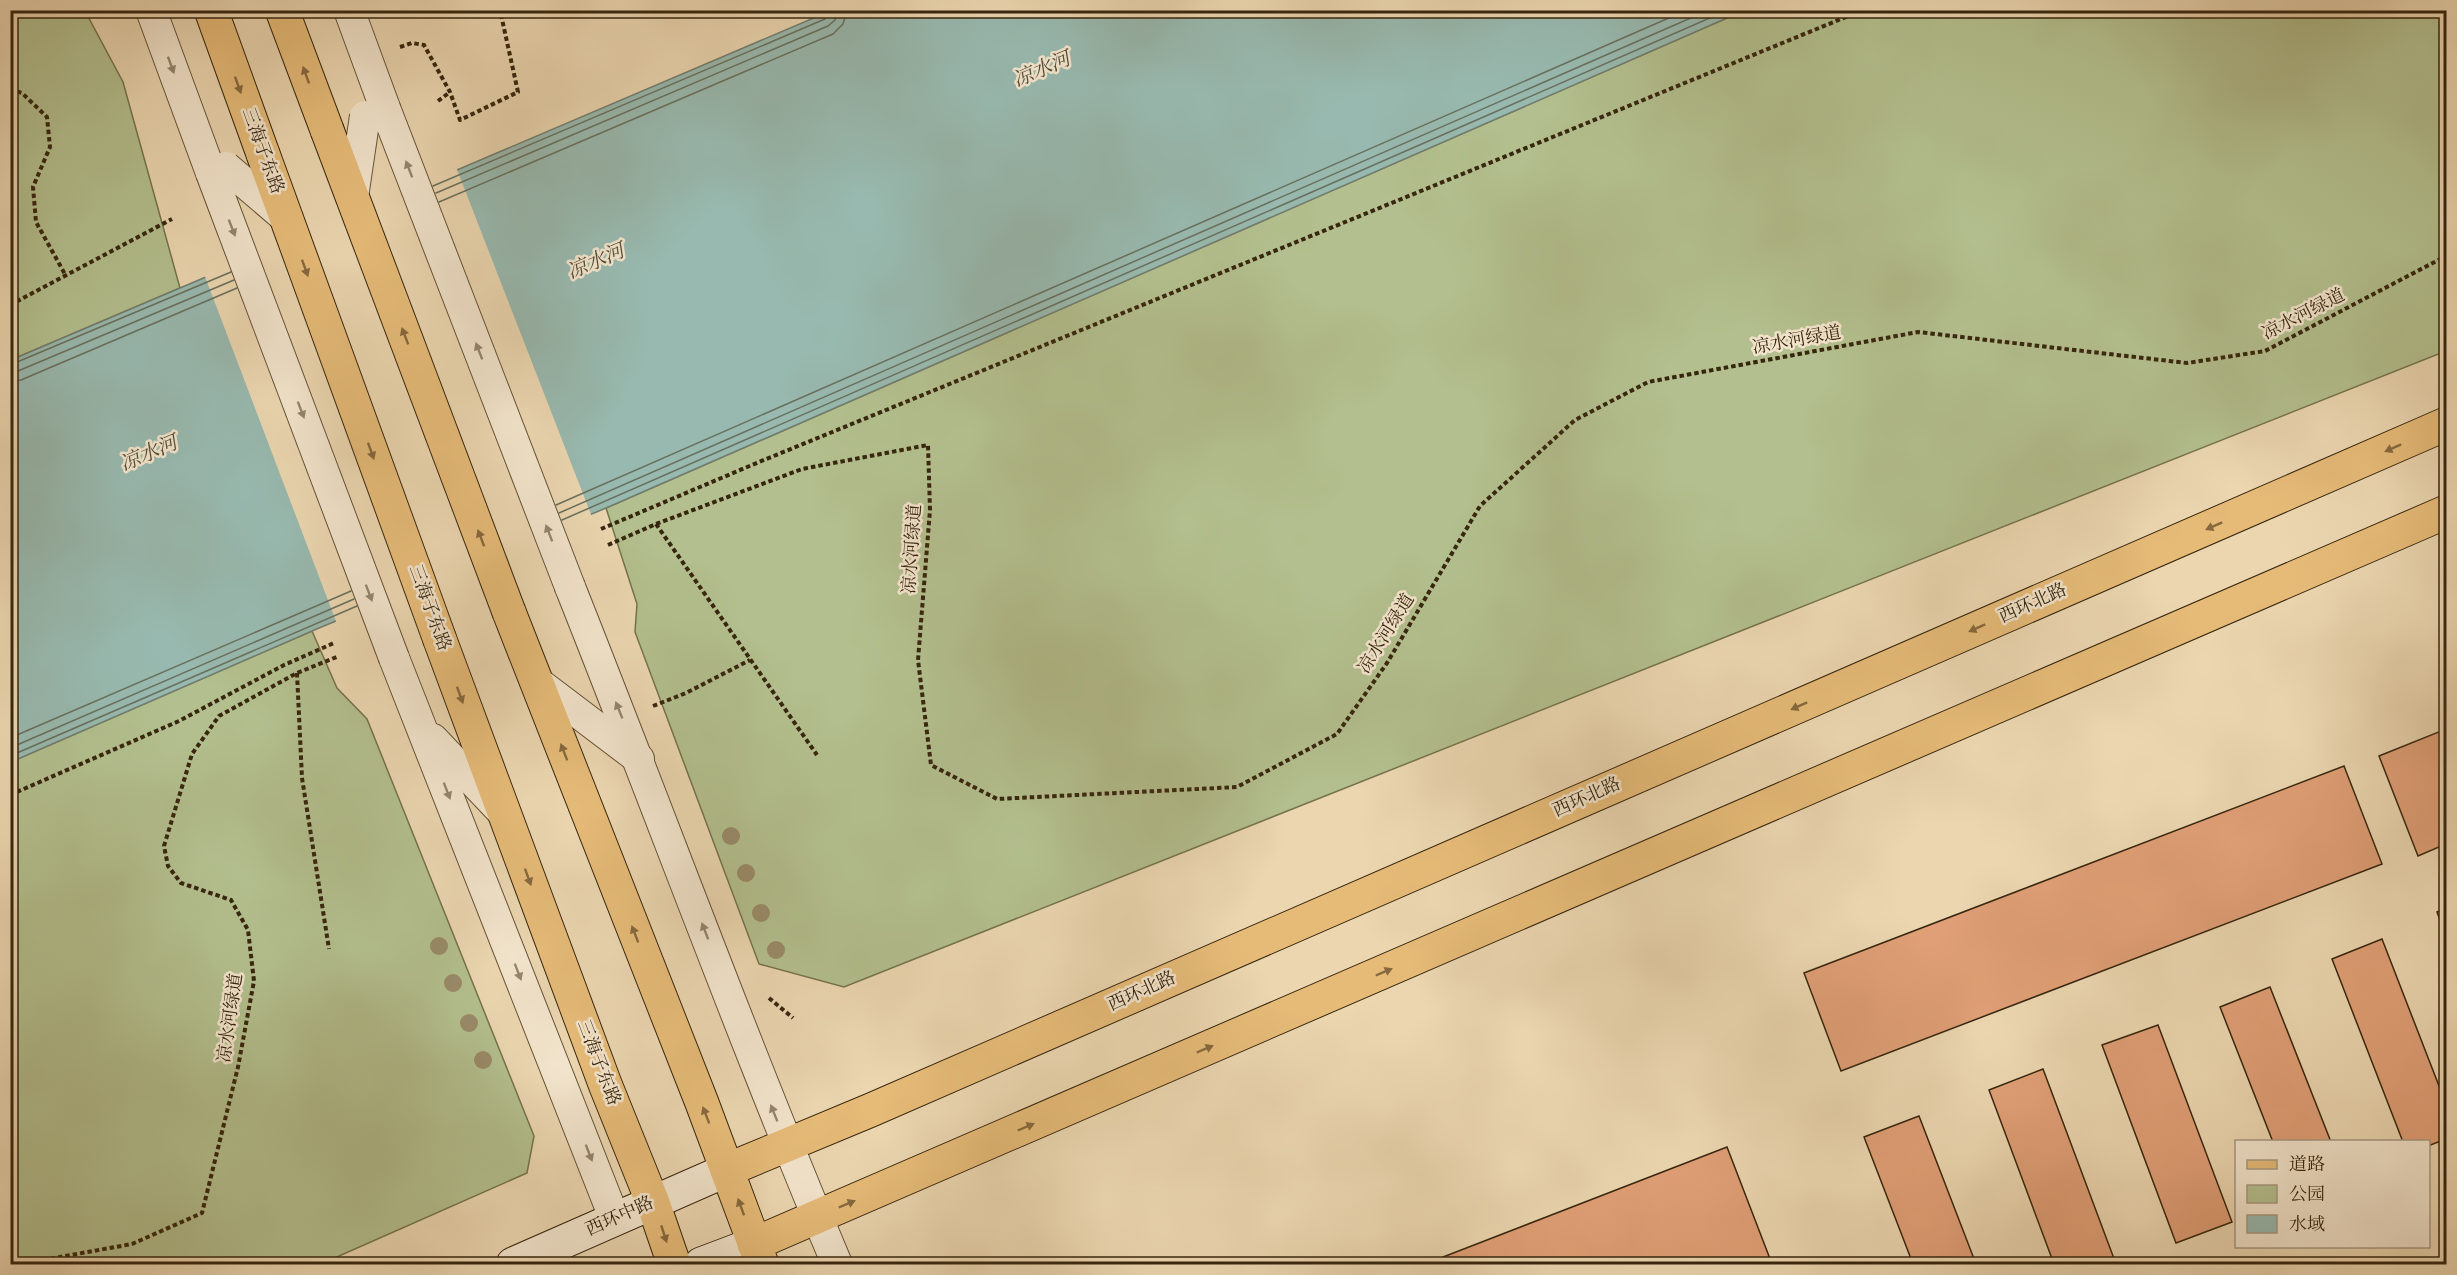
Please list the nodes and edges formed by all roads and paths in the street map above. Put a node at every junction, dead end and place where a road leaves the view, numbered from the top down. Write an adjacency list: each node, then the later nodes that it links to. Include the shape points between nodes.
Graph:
1 (151, 10): 12 (street, one-way to 12, via 200,143)
2 (211, 10): 15 (main road, 三海子东路, one-way to 15, bridge)
3 (282, 10): 13 (main road, one-way to 3, bridge)
4 (349, 10): 7 (street)
5 (500, 10): 9 (path, via 519,92 460,120)
6 (1863, 10): 22 (path)
7 (381, 62): 9 (path, via 412,43 424,45); 11 (street)
8 (10, 89): 17 (path, via 22,93 47,117 50,147 33,187 36,222)
9 (450, 92): 10 (path)
10 (438, 100)
11 (375, 112): 13 (street, bridge); 32 (street, one-way to 11, bridge)
12 (219, 170): 15 (street, bridge); 30 (street, one-way to 30, bridge)
13 (353, 197): 28 (main road, one-way to 13, bridge)
14 (172, 219): 17 (path)
15 (287, 219): 34 (main road, 三海子东路, one-way to 34, bridge)
16 (2446, 256): 21 (path, 凉水河绿道, via 2265,351 2187,363 1918,332 1648,382 1575,420 1480,506 1387,663 1337,734 1237,787 997,799 931,765 918,660 930,510 928,445 802,469)
17 (66, 276): 18 (path)
18 (10, 305)
19 (2446, 424): 36 (main road, 西环北路, one-way to 36)
20 (2446, 512): 39 (main road, one-way to 20)
21 (656, 524): 23 (path, 凉水河绿道); 26 (path)
22 (602, 529)
23 (608, 545)
24 (334, 643): 33 (path, via 179,721)
25 (339, 656): 27 (path, 凉水河绿道)
26 (750, 660): 29 (path); 31 (path)
27 (297, 674): 35 (path, via 302,778); 42 (path, 凉水河绿道, via 219,716 192,754 164,846 168,866 181,883 231,900 248,930 254,981 238,1067 202,1214 132,1244)
28 (536, 681): 32 (street); 37 (main road, one-way to 28)
29 (648, 708)
30 (422, 729): 34 (street); 40 (street, one-way to 40)
31 (818, 755)
32 (639, 759): 36 (street, one-way to 32)
33 (10, 795)
34 (506, 816): 38 (main road, 三海子东路, one-way to 38)
35 (329, 949)
36 (787, 1145): 37 (main road, 西环北路); 39 (street)
37 (727, 1170): 38 (main road, 西环中路); 41 (main road, one-way to 37)
38 (653, 1203): 40 (main road, 西环中路); 44 (main road, 三海子东路, one-way to 44)
39 (817, 1217): 41 (main road); 46 (street)
40 (615, 1220): 43 (main road, 西环中路)
41 (758, 1254): 45 (main road)
42 (21, 1264)
43 (513, 1264)
44 (674, 1264)
45 (701, 1264)
46 (837, 1264)

